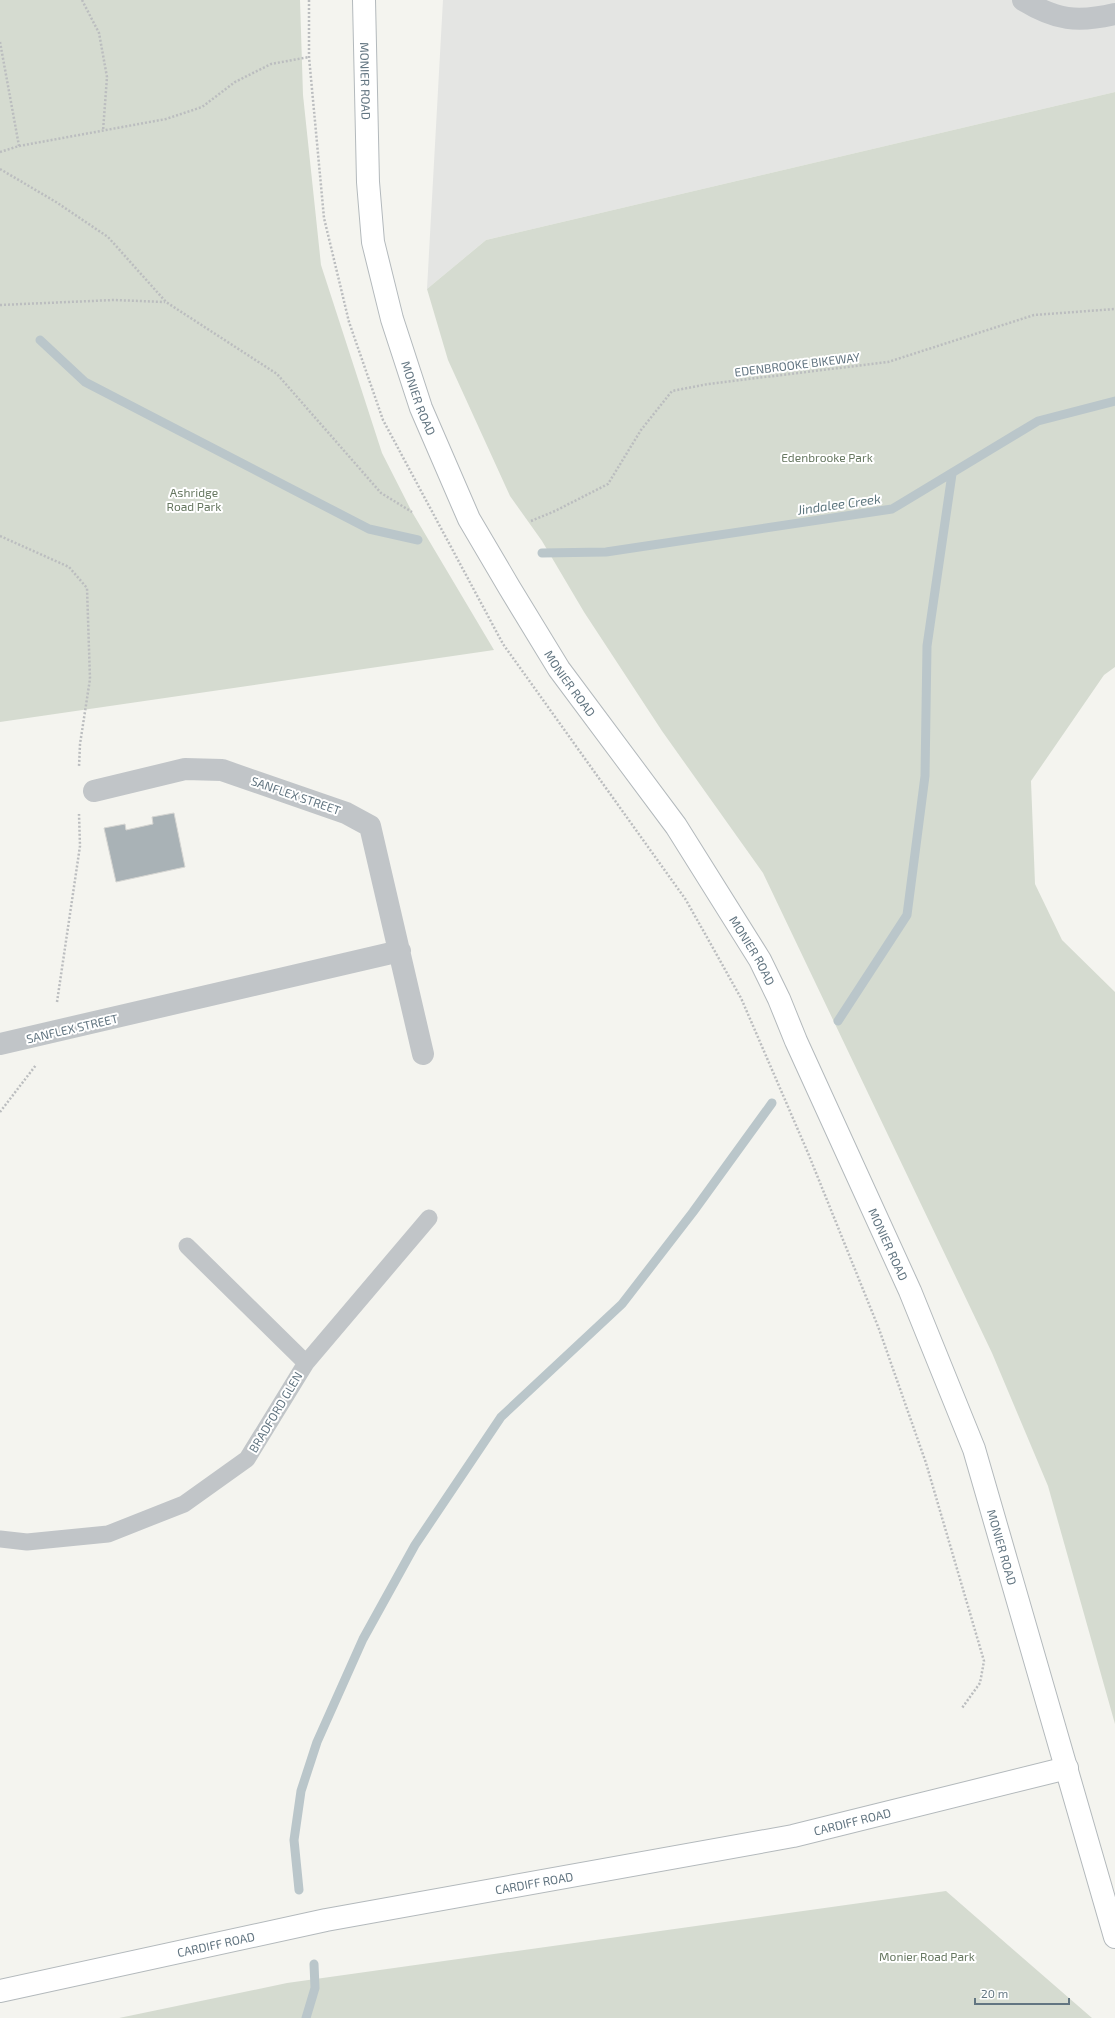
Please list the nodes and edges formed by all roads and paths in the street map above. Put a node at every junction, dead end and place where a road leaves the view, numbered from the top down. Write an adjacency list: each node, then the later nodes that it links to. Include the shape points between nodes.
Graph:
1 (82, 0): 8 (path, via 99,33 107,77)
2 (309, 0): 7 (path)
3 (364, 0): 31 (main road, MONIER ROAD, via 368,182 373,242 392,319 421,408 469,519 508,586 559,669 676,826 760,960 779,999 910,1290 974,1449)
4 (1023, 0): 5 (street, via 1061,18 1094,19)
5 (1115, 14)
6 (0, 42): 9 (path)
7 (309, 57): 8 (path, via 271,64 235,82 202,106 166,119); 30 (path, via 324,218 349,322 383,420 503,644 686,900 741,998 808,1152 876,1322 926,1463 984,1661 980,1683)
8 (103, 131): 9 (path)
9 (19, 146): 10 (path)
10 (0, 152)
11 (0, 169): 12 (path, via 108,237)
12 (166, 302): 13 (path, via 114,300); 15 (path, via 277,374 381,493)
13 (0, 304)
14 (1115, 309): 16 (path, EDENBROOKE BIKEWAY, via 1034,315 888,362 708,384 672,391 641,430 608,484 556,511)
15 (412, 512)
16 (531, 520)
17 (0, 536): 18 (path, via 69,568 87,588 90,680 80,744)
18 (79, 773)
19 (94, 791): 21 (street, SANFLEX STREET, via 185,769 222,770 346,813 370,826)
20 (79, 809): 22 (path, via 80,846 57,1005)
21 (400, 951): 22 (street, SANFLEX STREET); 24 (street, SANFLEX STREET)
22 (46, 1034): 23 (street, SANFLEX STREET); 25 (path, via 36,1065)
23 (0, 1044)
24 (423, 1054)
25 (0, 1112)
26 (429, 1218): 28 (lane, BRADFORD GLEN)
27 (187, 1246): 28 (lane, BRADFORD GLEN)
28 (306, 1363): 29 (lane, BRADFORD GLEN, via 247,1459 184,1504 108,1534 27,1542)
29 (0, 1539)
30 (962, 1708)
31 (1068, 1768): 32 (main road, MONIER ROAD); 33 (main road, CARDIFF ROAD, via 793,1836 326,1920)
32 (1115, 1936)
33 (0, 1991)

